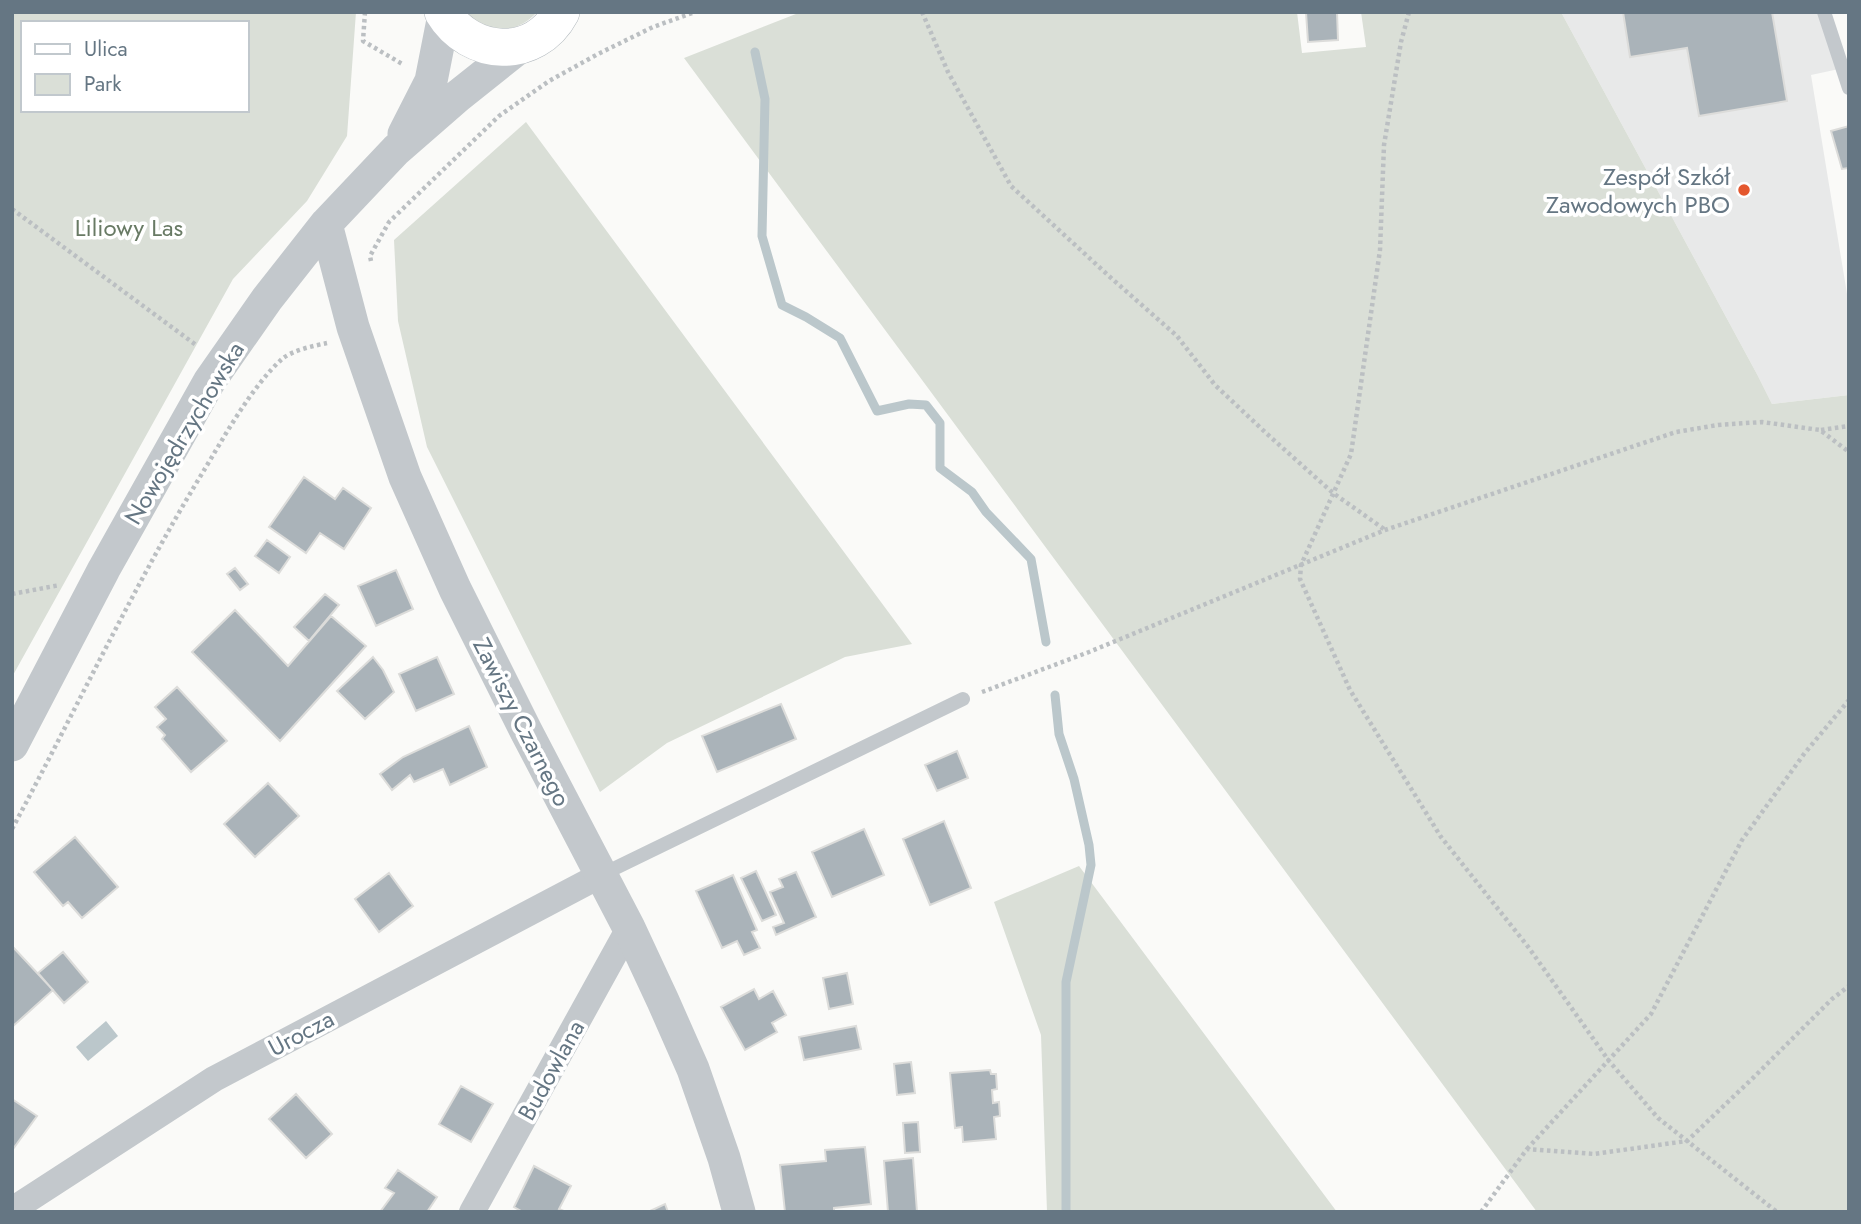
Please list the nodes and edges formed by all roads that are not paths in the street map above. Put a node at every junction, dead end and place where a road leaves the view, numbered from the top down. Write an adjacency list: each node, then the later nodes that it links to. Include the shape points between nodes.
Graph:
1 (561, 12): 4 (main road, via 541,35)
2 (1824, 12): 5 (lane)
3 (443, 13): 4 (main road, via 458,32 478,43 500,48); 6 (street, Nowojędrzychowska, via 432,81)
4 (522, 45): 6 (street, Nowojędrzychowska)
5 (1849, 88)
6 (396, 150): 7 (street, Nowojędrzychowska)
7 (326, 224): 9 (street, Nowojędrzychowska, via 209,382); 10 (street, Zawiszy Czarnego, via 354,327 405,477 459,596)
8 (963, 699): 10 (lane)
9 (12, 745)
10 (601, 874): 11 (street, Zawiszy Czarnego); 12 (street, Urocza, via 214,1079)
11 (629, 928): 13 (street, Budowlana); 14 (street, Zawiszy Czarnego, via 693,1069)
12 (12, 1210)
13 (472, 1212)
14 (739, 1212)

